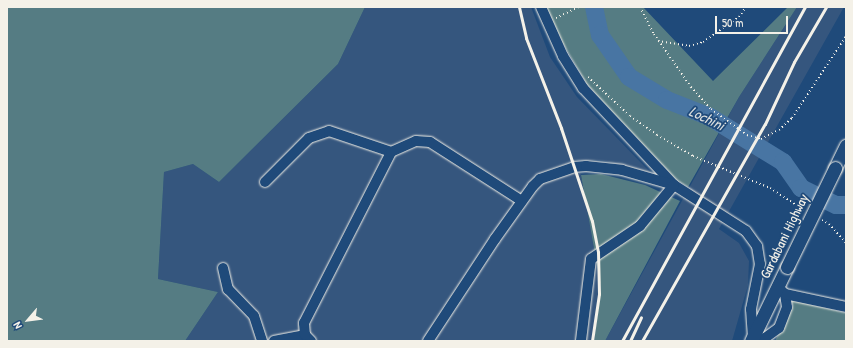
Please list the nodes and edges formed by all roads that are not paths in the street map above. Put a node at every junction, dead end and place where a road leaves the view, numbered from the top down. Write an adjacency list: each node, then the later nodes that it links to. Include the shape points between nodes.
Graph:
1 (541, 7): 5 (street, via 546,23 583,88)
2 (846, 145): 8 (main road, Gardabani Highway, bridge, via 788,266)
3 (391, 152): 4 (street, via 329,131 309,138); 6 (street, via 416,141 430,142); 10 (street, via 304,323)
4 (265, 182)
5 (674, 185): 6 (street, via 622,170 574,167 540,179); 11 (street, via 746,232 757,246 760,264 751,309); 15 (street, via 640,226 591,259)
6 (522, 201): 14 (street)
7 (223, 268): 12 (street, via 228,289 254,316)
8 (781, 290): 9 (street); 11 (main road, Gardabani Highway); 11 (street, via 787,306 779,328 765,338)
9 (846, 307)
10 (308, 338): 13 (street)
11 (752, 339)
12 (262, 341)
13 (274, 341)
14 (428, 341)
15 (581, 341)

